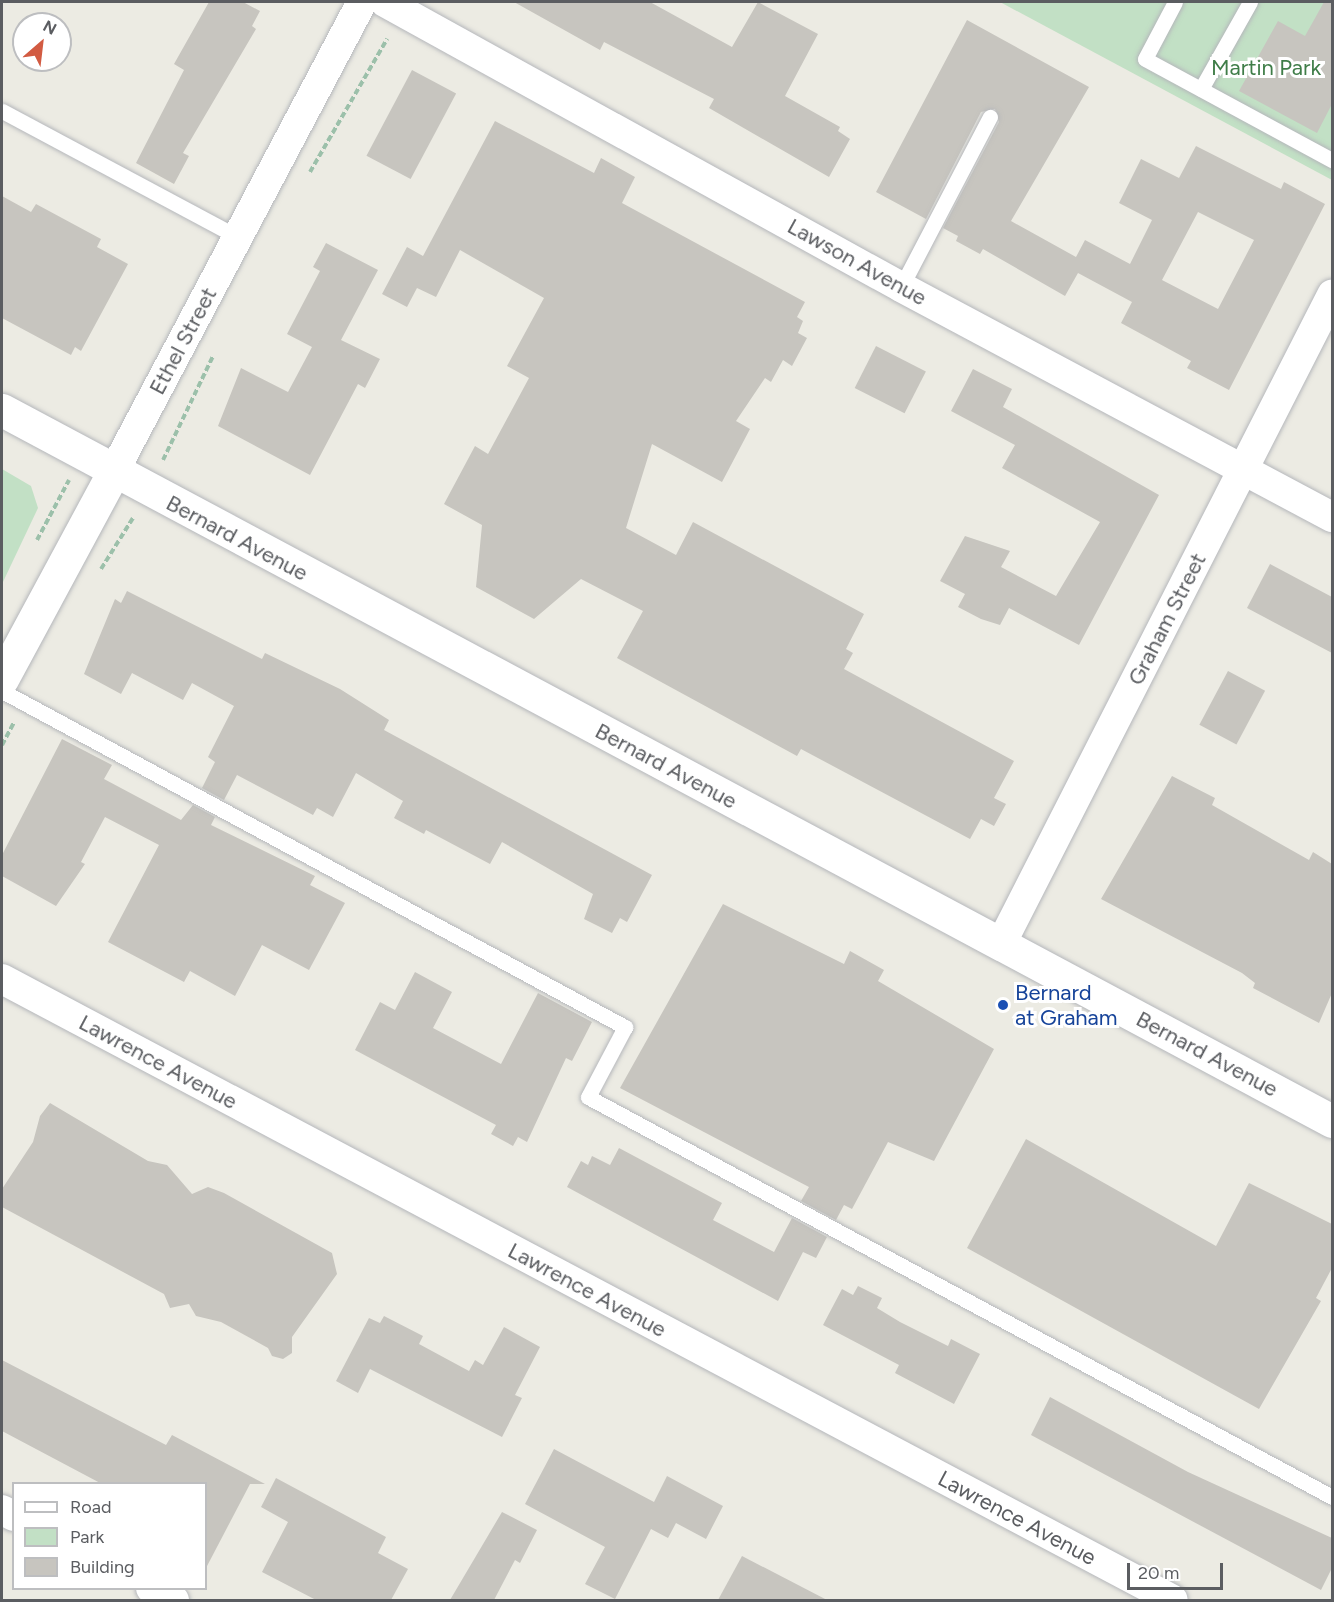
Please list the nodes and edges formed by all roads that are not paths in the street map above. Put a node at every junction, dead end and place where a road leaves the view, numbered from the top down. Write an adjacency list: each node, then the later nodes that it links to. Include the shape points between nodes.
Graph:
1 (362, 2): 9 (street, Ethel Street)
2 (1176, 2): 5 (lane, via 1146,59)
3 (1250, 2): 5 (lane)
4 (393, 7): 10 (street, Lawson Avenue)
5 (1201, 89): 8 (lane)
6 (2, 111): 9 (lane)
7 (990, 117): 10 (lane)
8 (1332, 160)
9 (238, 237): 14 (street, Ethel Street)
10 (901, 287): 13 (street, Lawson Avenue)
11 (1332, 295): 13 (street, Graham Street)
12 (2, 410): 14 (street, Bernard Avenue)
13 (1243, 468): 15 (street, Lawson Avenue); 18 (street, Graham Street)
14 (113, 473): 17 (street, Ethel Street); 18 (street, Bernard Avenue)
15 (1332, 517)
16 (2, 690): 17 (lane)
17 (13, 691): 21 (lane, via 625,1027 588,1097)
18 (1001, 944): 20 (street, Bernard Avenue)
19 (2, 979): 24 (street, Lawrence Avenue)
20 (1332, 1121)
21 (1332, 1497)
22 (155, 1590): 23 (street)
23 (174, 1600)
24 (1173, 1600)

